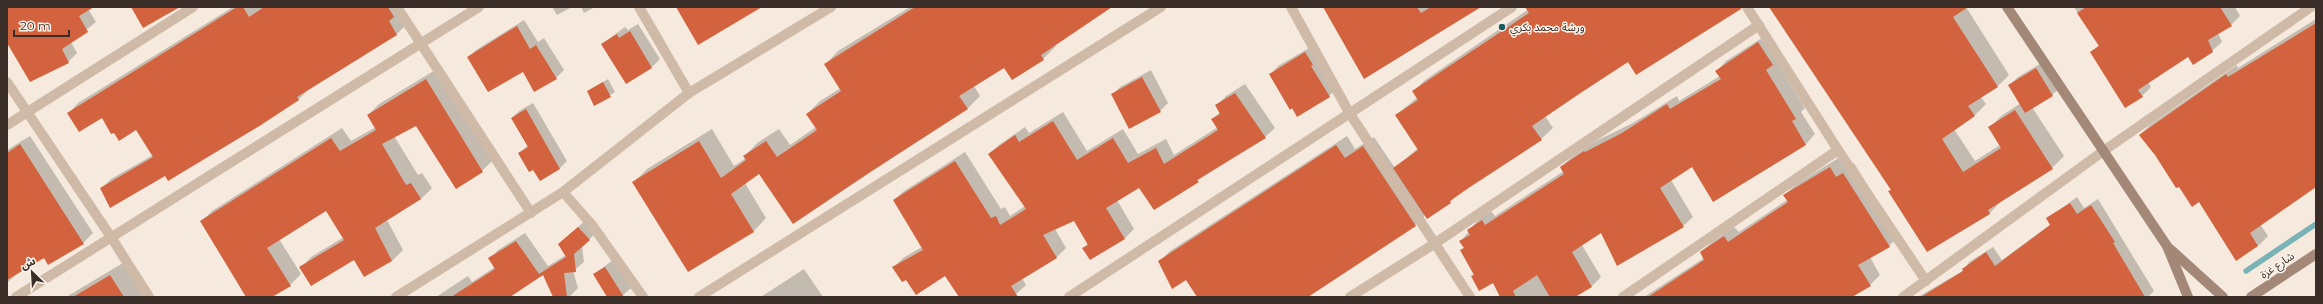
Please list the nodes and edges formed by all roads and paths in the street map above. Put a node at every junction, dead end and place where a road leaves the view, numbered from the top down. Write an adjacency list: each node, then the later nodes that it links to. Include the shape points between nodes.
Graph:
1 (193, 7): 16 (street)
2 (397, 7): 13 (street)
3 (479, 7): 13 (street)
4 (639, 7): 15 (street)
5 (831, 7): 15 (street)
6 (1161, 7): 33 (street)
7 (1291, 7): 17 (street)
8 (1511, 7): 17 (street)
9 (1747, 7): 12 (street)
10 (2007, 7): 20 (street)
11 (2311, 7): 20 (street)
12 (1759, 25): 19 (street); 24 (street)
13 (420, 44): 22 (street); 23 (street)
14 (7, 82): 16 (street)
15 (689, 93): 21 (street)
16 (28, 112): 18 (street); 23 (street)
17 (1350, 114): 24 (street); 34 (street)
18 (7, 125)
19 (1838, 150): 27 (street); 37 (street)
20 (2102, 152): 25 (street); 27 (street)
21 (562, 192): 22 (street); 32 (street, via 592,225)
22 (531, 213): 31 (street)
23 (111, 237): 29 (street); 30 (street)
24 (1434, 244): 35 (street); 36 (street)
25 (2167, 246): 38 (street); 39 (street)
26 (2316, 254): 40 (street, شارع غزة)
27 (1926, 281): 28 (street)
28 (1908, 296)
29 (16, 297)
30 (149, 297)
31 (396, 297)
32 (643, 297)
33 (698, 297)
34 (1069, 297)
35 (1350, 297)
36 (1470, 297)
37 (1622, 297)
38 (2188, 297)
39 (2223, 297)
40 (2251, 297)

